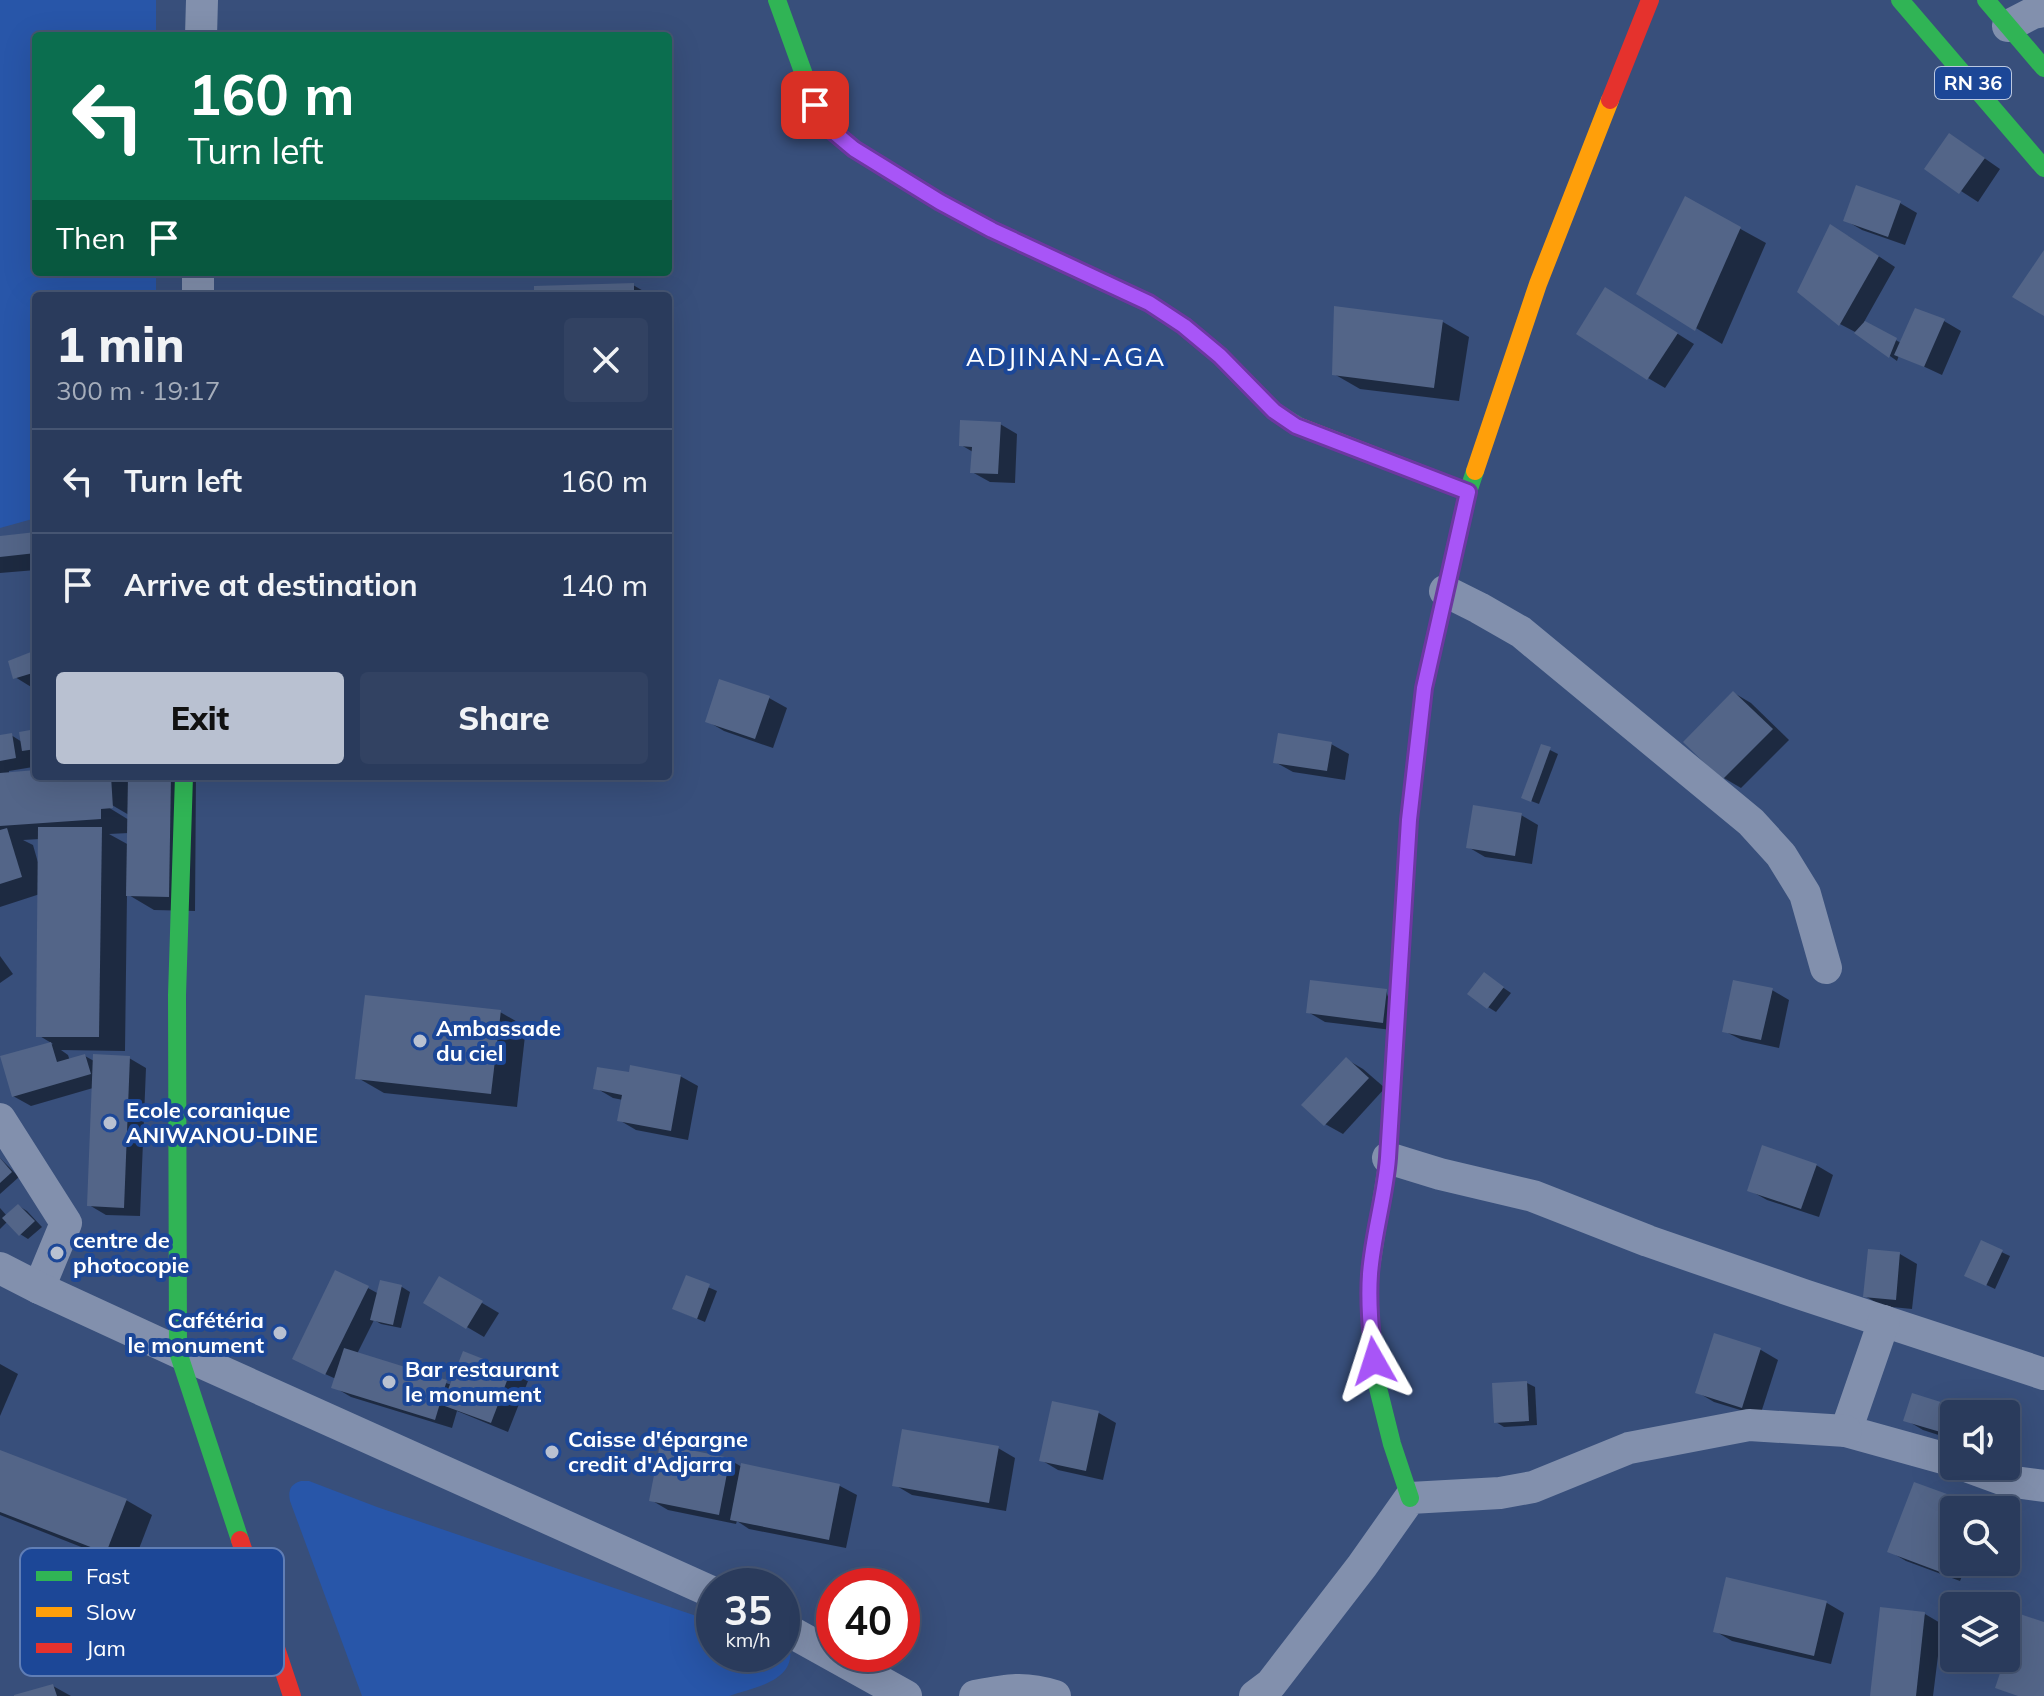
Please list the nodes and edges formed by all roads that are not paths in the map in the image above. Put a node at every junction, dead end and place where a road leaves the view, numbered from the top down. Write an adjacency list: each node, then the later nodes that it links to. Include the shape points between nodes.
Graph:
1 (202, 0): 8 (street)
2 (777, 0): 11 (street, via 815,105 829,128 854,149 992,230 1149,303 1220,356 1296,426)
3 (1650, 0): 11 (street, via 1538,284)
4 (1900, 0): 10 (street, RN 36)
5 (1986, 0): 7 (street, RN 36)
6 (2044, 11): 7 (street)
7 (2008, 26): 9 (street, RN 36)
8 (201, 32)
9 (2044, 68)
10 (2044, 168)
11 (1468, 492): 12 (street)
12 (1445, 591): 14 (street, via 1521,632 1751,822 1781,855 1805,894); 16 (street, via 1424,688 1409,820)
13 (184, 780): 20 (street, via 177,995)
14 (1826, 968)
15 (0, 1119): 18 (street, via 66,1223)
16 (1388, 1158): 19 (street, via 1533,1196); 26 (street, via 1370,1274 1369,1316 1381,1406)
17 (0, 1268): 18 (street)
18 (39, 1288): 20 (street)
19 (1884, 1321): 21 (street); 22 (street)
20 (178, 1352): 27 (street); 28 (street)
21 (2044, 1374)
22 (1846, 1431): 23 (street); 26 (street, via 1749,1425 1629,1448 1533,1487)
23 (1940, 1457)
24 (2004, 1480): 25 (street)
25 (2044, 1486)
26 (1410, 1498): 35 (street, via 1271,1684)
27 (243, 1548)
28 (696, 1585)
29 (800, 1637): 32 (street)
30 (284, 1672): 31 (street)
31 (292, 1696)
32 (906, 1696)
33 (975, 1696): 34 (street, via 1007,1689)
34 (1055, 1696)
35 (1255, 1696)

